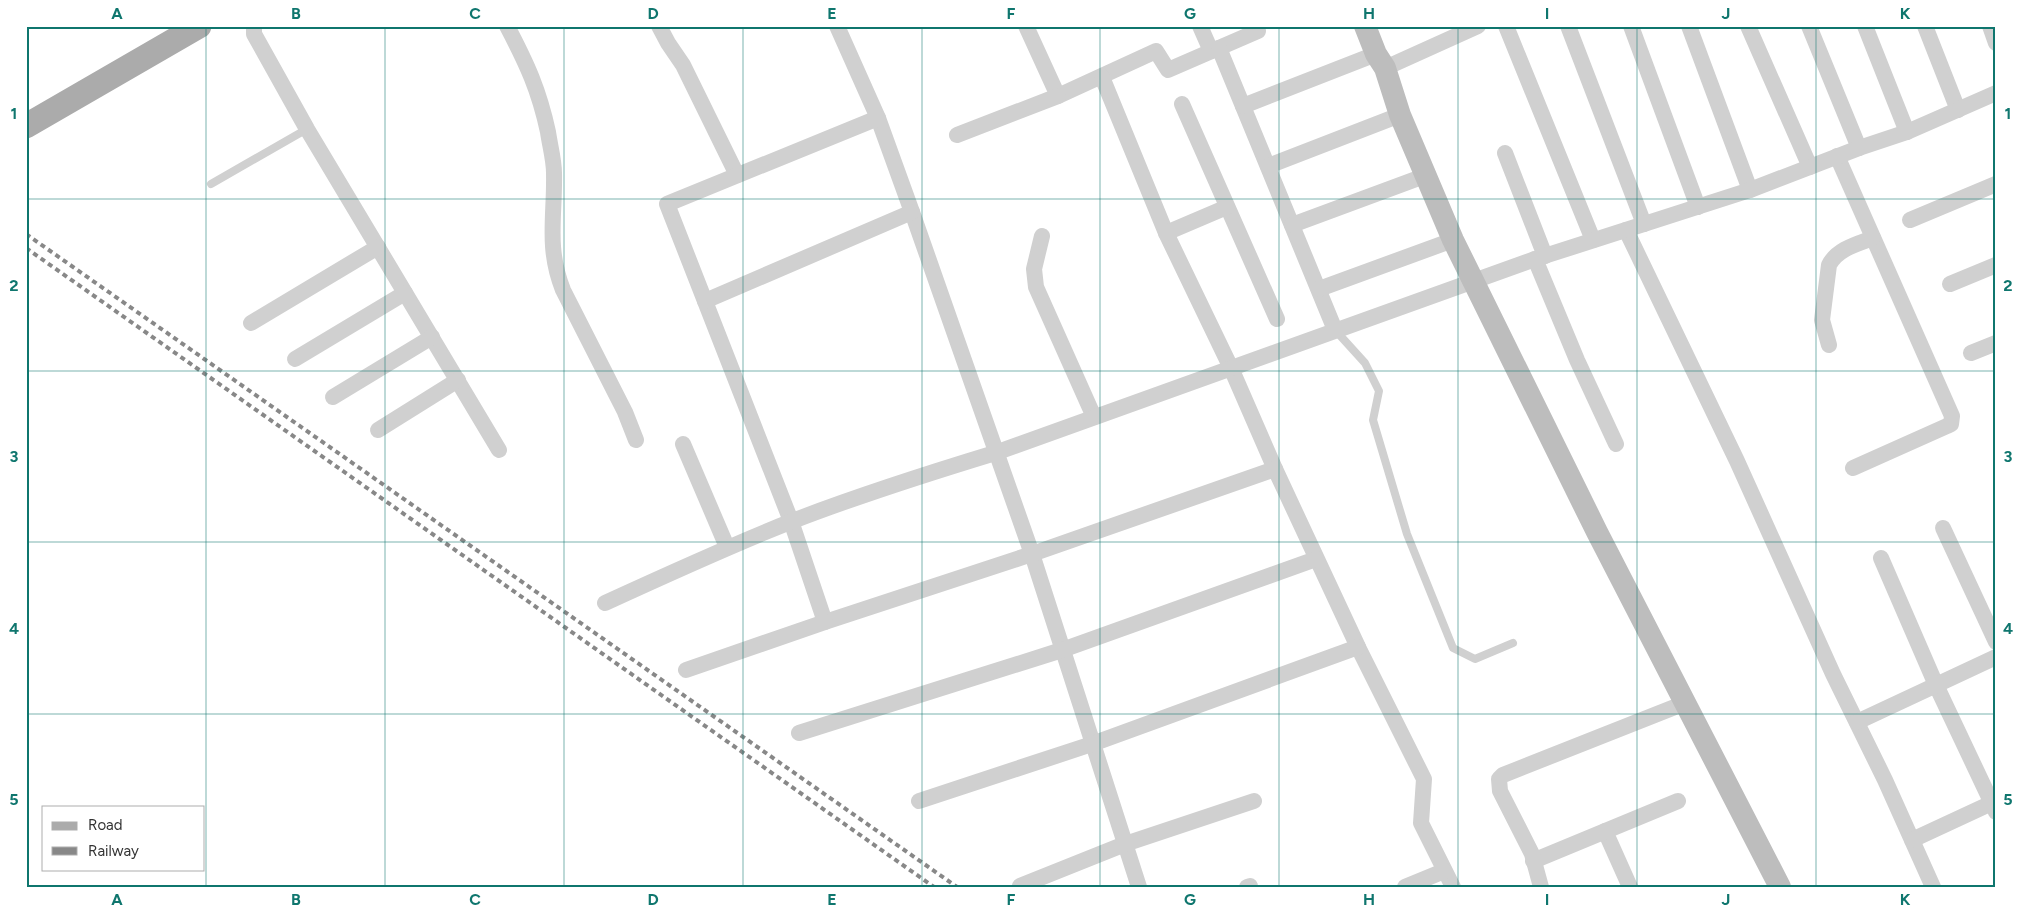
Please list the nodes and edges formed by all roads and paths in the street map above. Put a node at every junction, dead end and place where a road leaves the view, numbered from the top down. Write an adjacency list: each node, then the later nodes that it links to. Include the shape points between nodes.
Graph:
1 (199, 26): 31 (main road)
2 (254, 26): 32 (street, via 254,34)
3 (506, 26): 78 (street, via 538,90 552,152 552,246 556,274)
4 (660, 26): 40 (street, via 683,65)
5 (837, 26): 30 (street)
6 (1026, 26): 24 (street)
7 (1200, 26): 21 (street)
8 (1365, 26): 22 (street)
9 (1478, 26): 22 (street)
10 (1506, 26): 56 (street)
11 (1568, 26): 49 (street)
12 (1631, 26): 46 (street)
13 (1689, 26): 44 (street)
14 (1748, 26): 39 (street)
15 (1809, 26): 35 (street)
16 (1865, 26): 33 (street)
17 (1925, 26): 28 (street)
18 (1990, 26): 20 (street)
19 (1262, 28): 21 (street)
20 (1996, 42)
21 (1215, 50): 23 (street, via 1168,70 1156,51); 27 (street)
22 (1380, 61): 27 (street); 29 (street)
23 (1102, 76): 24 (street); 52 (street)
24 (1058, 96): 34 (street)
25 (1994, 99): 28 (street)
26 (1182, 104): 45 (street)
27 (1243, 106): 38 (street)
28 (1958, 110): 33 (street)
29 (1400, 115): 38 (street); 41 (street)
30 (878, 118): 40 (street); 47 (street)
31 (26, 126)
32 (307, 129): 42 (lane); 57 (street)
33 (1907, 132): 35 (street)
34 (957, 136)
35 (1859, 148): 37 (street)
36 (1504, 153): 58 (street)
37 (1837, 156): 39 (street); 54 (street)
38 (1268, 166): 50 (street)
39 (1810, 167): 44 (street)
40 (737, 175): 64 (street, via 667,204)
41 (1427, 175): 50 (street); 55 (street)
42 (211, 184)
43 (1996, 184): 48 (street)
44 (1750, 190): 46 (street)
45 (1227, 207): 52 (street); 65 (street)
46 (1698, 207): 49 (street)
47 (912, 212): 64 (street); 82 (street)
48 (1910, 220)
49 (1644, 224): 51 (street)
50 (1292, 225): 62 (street)
51 (1626, 230): 56 (street); 101 (street)
52 (1166, 233): 73 (street)
53 (1042, 236): 76 (street, via 1034,269 1036,287)
54 (1873, 238): 70 (street, via 1839,252 1829,265 1822,320); 83 (street, via 1952,420 1947,426)
55 (1453, 240): 60 (street); 62 (street)
56 (1593, 240): 58 (street)
57 (378, 247): 63 (street); 66 (street)
58 (1540, 258): 60 (street); 80 (street, via 1576,360)
59 (1996, 265): 61 (street)
60 (1473, 281): 67 (street); 100 (street)
61 (1950, 284)
62 (1318, 290): 67 (street)
63 (405, 293): 68 (street); 72 (street)
64 (705, 301): 85 (street)
65 (1277, 319)
66 (251, 323)
67 (1335, 330): 73 (street); 94 (lane, via 1366,363 1379,391 1372,420 1408,534 1453,648 1475,659)
68 (432, 337): 74 (street); 75 (street)
69 (1996, 343): 71 (street)
70 (1829, 345)
71 (1971, 353)
72 (294, 359)
73 (1231, 368): 76 (street); 84 (street)
74 (458, 380): 77 (street); 81 (street)
75 (333, 397)
76 (1094, 418): 82 (street)
77 (378, 430)
78 (636, 440)
79 (683, 444): 87 (street)
80 (1616, 444)
81 (499, 450)
82 (995, 453): 85 (street, via 914,477); 88 (street)
83 (1853, 468)
84 (1275, 469): 88 (street); 90 (street)
85 (791, 521): 87 (street); 92 (street)
86 (1943, 528): 93 (street)
87 (727, 548): 91 (street)
88 (1032, 554): 92 (street); 96 (street)
89 (1881, 558): 99 (street)
90 (1316, 559): 95 (street); 96 (street)
91 (605, 603)
92 (825, 622): 98 (street)
93 (1996, 642)
94 (1513, 643)
95 (1358, 647): 103 (street); 112 (street, via 1424,779 1421,823)
96 (1062, 650): 102 (street); 103 (street)
97 (1996, 657): 99 (street)
98 (686, 670)
99 (1936, 685): 101 (street); 107 (street)
100 (1685, 703): 111 (street, via 1499,779 1500,791); 119 (street)
101 (1857, 722): 109 (street)
102 (799, 733)
103 (1092, 744): 104 (street); 110 (street)
104 (918, 801)
105 (1254, 801): 110 (street)
106 (1678, 801): 108 (street)
107 (1994, 805): 109 (street)
108 (1605, 831): 111 (street); 118 (street)
109 (1912, 840): 120 (street)
110 (1125, 844): 113 (street); 114 (street)
111 (1533, 861): 117 (street)
112 (1444, 871): 115 (street); 116 (street)
113 (1020, 886)
114 (1139, 887)
115 (1405, 887)
116 (1452, 887)
117 (1540, 887)
118 (1630, 887)
119 (1780, 887)
120 (1932, 887)

